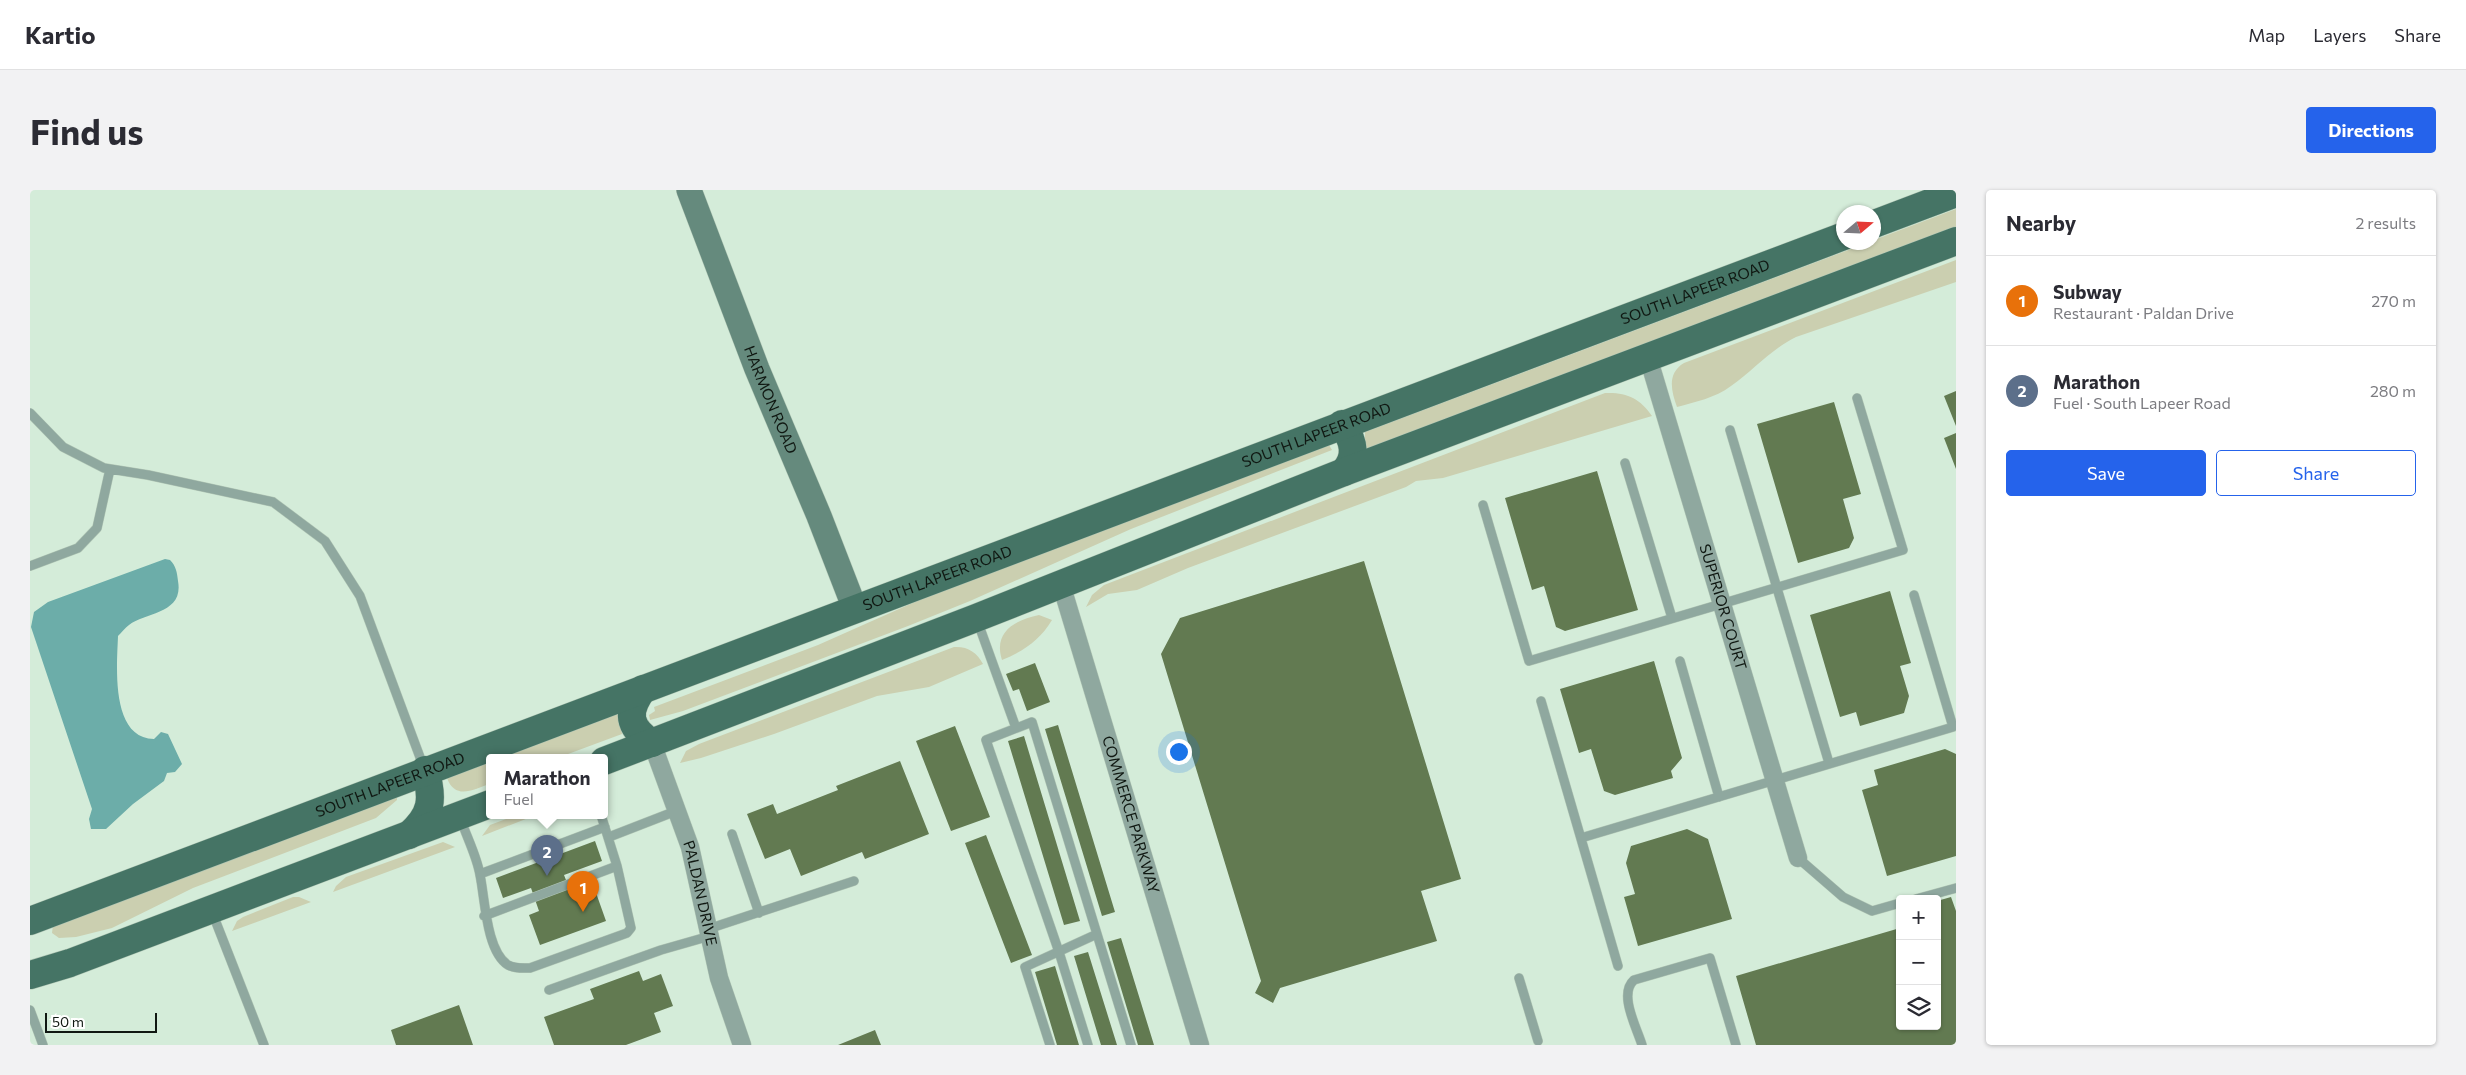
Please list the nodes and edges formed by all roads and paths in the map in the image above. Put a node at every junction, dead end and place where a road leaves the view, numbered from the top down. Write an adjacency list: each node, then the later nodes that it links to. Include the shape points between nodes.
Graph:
1 (689, 190): 20 (street, HARMON ROAD, via 757,369)
2 (1956, 193): 3 (main road)
3 (1881, 221)
4 (1836, 239): 9 (main road, SOUTH LAPEER ROAD)
5 (1956, 241): 6 (main road)
6 (1648, 357): 13 (main road); 19 (street, SUPERIOR COURT)
7 (1857, 398): 17 (lane, via 1902,550)
8 (30, 413): 12 (lane, via 63,448)
9 (1342, 424): 13 (main road, via 1354,448 1354,457); 20 (main road, SOUTH LAPEER ROAD)
10 (1730, 430): 17 (lane)
11 (1625, 463): 22 (lane)
12 (110, 469): 15 (lane, via 97,528 78,548); 30 (lane, via 273,502 325,541 360,596)
13 (1344, 472): 16 (main road)
14 (1483, 505): 22 (lane, via 1529,661)
15 (30, 566)
16 (1061, 584): 21 (main road); 68 (street, COMMERCE PARKWAY)
17 (1776, 587): 19 (lane); 29 (lane)
18 (1914, 595): 29 (lane, via 1953,726)
19 (1722, 603): 22 (lane); 31 (street, SUPERIOR COURT)
20 (855, 609): 24 (main road, SOUTH LAPEER ROAD)
21 (976, 618): 26 (lane); 27 (main road)
22 (1672, 618)
23 (1680, 661): 32 (lane)
24 (643, 689): 27 (main road, via 632,709 632,720 636,729); 30 (main road, SOUTH LAPEER ROAD)
25 (1541, 701): 41 (lane)
26 (1016, 728): 54 (lane, via 1032,722); 55 (lane, via 986,740)
27 (652, 743): 28 (main road); 34 (street, PALDAN DRIVE)
28 (608, 760)
29 (1829, 763): 31 (lane)
30 (425, 770): 39 (main road, via 430,786 427,814); 52 (main road, SOUTH LAPEER ROAD)
31 (1775, 780): 32 (lane); 42 (street, SUPERIOR COURT)
32 (1719, 796): 41 (lane)
33 (486, 806): 35 (main road)
34 (676, 811): 40 (lane); 53 (street, PALDAN DRIVE, via 690,847)
35 (459, 816): 39 (main road); 44 (lane)
36 (602, 819): 37 (lane)
37 (605, 827): 40 (lane); 44 (lane)
38 (732, 834): 50 (lane)
39 (409, 835): 49 (main road)
40 (609, 837): 43 (lane)
41 (1581, 838): 56 (lane)
42 (1798, 858): 48 (lane, via 1843,897 1872,911)
43 (617, 866): 51 (lane); 51 (lane, via 631,924 627,933 530,968 518,968 508,965 499,956)
44 (480, 874): 51 (lane)
45 (854, 881): 50 (lane)
46 (1956, 888): 47 (lane)
47 (1931, 895)
48 (1896, 904)
49 (211, 910): 57 (main road); 63 (lane)
50 (759, 913): 53 (lane)
51 (484, 916)
52 (30, 920)
53 (709, 932): 59 (lane); 64 (street, PALDAN DRIVE, via 724,997)
54 (1097, 934): 55 (lane); 67 (lane)
55 (1059, 952): 65 (lane, via 1025,967); 66 (lane)
56 (1618, 966)
57 (30, 975)
58 (1520, 978): 61 (lane)
59 (549, 990)
60 (30, 1010): 62 (lane)
61 (1538, 1041)
62 (41, 1044)
63 (264, 1045)
64 (742, 1045)
65 (1050, 1045)
66 (1088, 1045)
67 (1131, 1045)
68 (1200, 1045)
69 (1642, 1045): 70 (lane, via 1627,996 1629,984 1710,958)
70 (1736, 1045)

